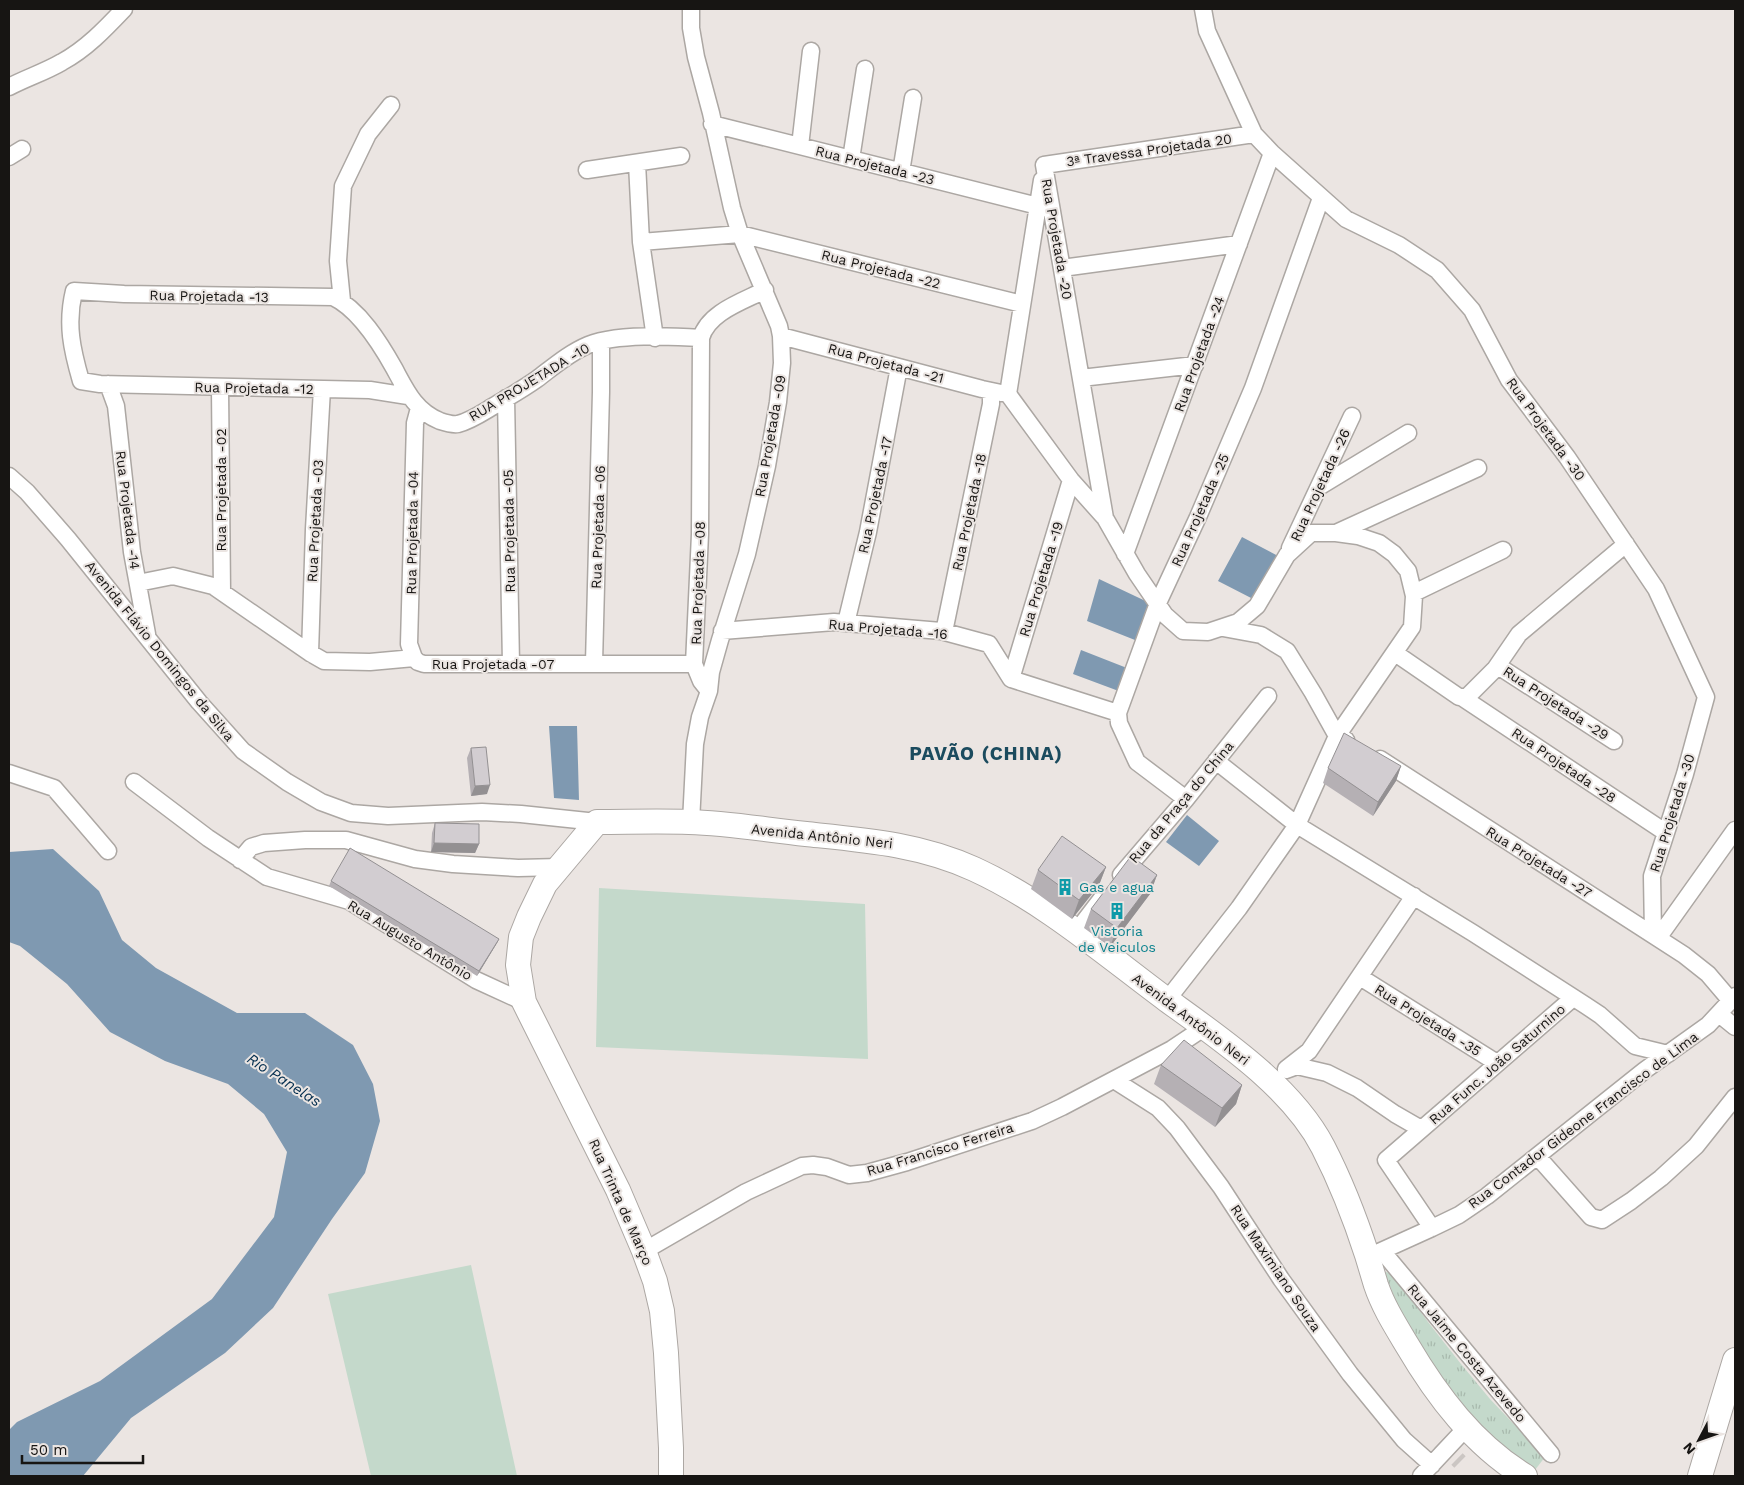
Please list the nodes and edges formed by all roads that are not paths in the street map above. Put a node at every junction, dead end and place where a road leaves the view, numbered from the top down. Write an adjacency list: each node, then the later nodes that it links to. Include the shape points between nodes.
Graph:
1 (124, 9): 6 (street, via 81,50)
2 (691, 9): 9 (street, Rua Projetada -09, via 696,57)
3 (1202, 9): 10 (street, Rua Projetada -30, via 1207,31)
4 (811, 51): 11 (street)
5 (865, 69): 14 (street)
6 (9, 87)
7 (913, 98): 18 (street)
8 (391, 105): 26 (street, via 368,134 343,186)
9 (712, 124): 11 (street, Rua Projetada -23); 21 (street, Rua Projetada -09)
10 (1254, 134): 12 (street, Rua Projetada -30); 16 (street, 3ª Travessa Projetada 20)
11 (800, 146): 14 (street, Rua Projetada -23)
12 (1272, 153): 19 (street, Rua Projetada -30); 23 (street, Rua Projetada -24)
13 (681, 156): 15 (street)
14 (851, 159): 18 (street, Rua Projetada -23)
15 (637, 163): 17 (street); 22 (street)
16 (1044, 166): 20 (street, Rua Projetada -20); 24 (street, Rua Projetada -20)
17 (587, 170)
18 (902, 172): 20 (street, Rua Projetada -23)
19 (1321, 198): 50 (street, Rua Projetada -30, via 1346,219 1437,270 1472,310 1509,380); 57 (street, Rua Projetada -25, via 1253,388)
20 (1038, 206): 27 (street, Rua Projetada -20)
21 (740, 234): 22 (street, Rua Projetada -22); 25 (street, Rua Projetada -09); 27 (street, Rua Projetada -22)
22 (640, 242): 29 (street)
23 (1238, 244): 24 (street); 32 (street, Rua Projetada -24)
24 (1062, 268): 34 (street, Rua Projetada -20)
25 (765, 290): 28 (street, Rua Projetada -09); 30 (street, via 711,320)
26 (337, 299): 35 (street, Rua Projetada -13, via 74,291 70,308 71,347 81,382); 41 (street, via 349,306 371,333)
27 (1022, 304): 39 (street, Rua Projetada -20)
28 (782, 336): 33 (street, Rua Projetada -21); 60 (street, Rua Projetada -09, via 778,402 767,466 747,554)
29 (655, 338): 30 (street, RUA PROJETADA -10); 31 (street, RUA PROJETADA -10)
30 (701, 338): 68 (street, Rua Projetada -08, via 700,534)
31 (601, 342): 40 (street, RUA PROJETADA -10, via 577,351); 66 (street, Rua Projetada -06)
32 (1194, 365): 34 (street); 52 (street, Rua Projetada -24)
33 (899, 367): 38 (street, Rua Projetada -21); 58 (street, Rua Projetada -17, via 868,532)
34 (1080, 378): 48 (street, Rua Projetada -20)
35 (104, 384): 36 (street, Rua Projetada -12); 54 (street, Rua Projetada -14, via 116,406)
36 (220, 388): 37 (street, Rua Projetada -12); 55 (street, Rua Projetada -02)
37 (322, 389): 41 (street, Rua Projetada -12, via 370,390); 63 (street, Rua Projetada -03)
38 (992, 391): 39 (street, Rua Projetada -21); 61 (street, Rua Projetada -18)
39 (1008, 394): 46 (street)
40 (506, 398): 41 (street, RUA PROJETADA -10, via 478,416 457,424 428,415); 67 (street, Rua Projetada -05)
41 (414, 402): 65 (street, Rua Projetada -04, via 409,644)
42 (1352, 416): 47 (street, Rua Projetada -26)
43 (1408, 433): 47 (street)
44 (1478, 468): 49 (street)
45 (9, 476): 62 (street, Avenida Flávio Domingos da Silva, via 68,539)
46 (1071, 480): 48 (street); 70 (street, Rua Projetada -19)
47 (1319, 487): 53 (street, Rua Projetada -26)
48 (1105, 518): 52 (street, Rua Projetada -20)
49 (1336, 533): 53 (street, Rua Projetada -26, via 1311,533); 56 (street, via 1379,543 1394,554 1408,571)
50 (1626, 544): 69 (street, via 1519,634); 85 (street, Rua Projetada -30, via 1656,589 1706,697)
51 (1503, 550): 56 (street)
52 (1125, 554): 57 (street, Rua Projetada -20)
53 (1287, 555): 59 (street, Rua Projetada -26, via 1257,606 1238,622)
54 (138, 583): 55 (street, Rua Projetada -07, via 173,576 213,586); 62 (street, Rua Projetada -14)
55 (222, 592): 63 (street, Rua Projetada -07)
56 (1414, 594): 64 (street, via 1412,627)
57 (1158, 603): 59 (street, Rua Projetada -20, via 1165,615 1183,631 1208,632); 74 (street, Rua Projetada -25)
58 (846, 623): 60 (street, Rua Projetada -16); 61 (street, Rua Projetada -16)
59 (1223, 628): 75 (street, via 1261,635 1286,651)
60 (722, 631): 71 (street, Rua Projetada -09)
61 (944, 632): 70 (street, Rua Projetada -16, via 990,644)
62 (148, 636): 81 (street, Avenida Flávio Domingos da Silva, via 199,702 243,751 320,802 360,814 482,812)
63 (310, 653): 65 (street, Rua Projetada -07, via 324,660 370,662)
64 (1395, 653): 73 (street, Rua Projetada -28); 75 (street)
65 (414, 658): 67 (street, Rua Projetada -07, via 424,664)
66 (594, 663): 67 (street, Rua Projetada -07); 68 (street, Rua Projetada -07)
67 (512, 664)
68 (694, 664): 71 (street, Rua Projetada -08)
69 (1498, 666): 73 (street); 76 (street, Rua Projetada -29)
70 (1011, 679): 74 (street)
71 (708, 691): 82 (street, via 696,744)
72 (1268, 696): 77 (street, Rua da Praça do China)
73 (1464, 698): 85 (street, Rua Projetada -28)
74 (1118, 712): 80 (street, via 1119,723 1137,762)
75 (1337, 736): 83 (street); 91 (street, Rua Projetada -27, via 1365,750)
76 (1614, 740)
77 (1216, 761): 80 (street, Rua da Praça do China); 83 (street)
78 (9, 773): 86 (street, via 54,788)
79 (134, 782): 87 (street, Rua Augusto Antônio)
80 (1186, 799): 90 (street, Rua da Praça do China)
81 (597, 822): 82 (street, Avenida Antônio Neri); 88 (street)
82 (691, 822): 90 (street, Avenida Antônio Neri, via 908,846 934,853 974,869 1016,892)
83 (1297, 825): 89 (street); 95 (street, via 1239,908)
84 (1735, 830): 91 (street)
85 (1665, 832): 91 (street, Rua Projetada -30, via 1652,876)
86 (108, 851)
87 (240, 860): 88 (street, via 251,847 264,843 346,840 408,857 453,864); 96 (street, Rua Augusto Antônio, via 267,877 349,901 476,980)
88 (560, 868): 96 (street, via 545,884 521,937 518,965)
89 (1414, 896): 92 (street); 93 (street)
90 (1076, 932): 95 (street, Avenida Antônio Neri)
91 (1655, 936): 94 (street, Rua Projetada -27, via 1708,974)
92 (1360, 976): 102 (street, Rua Projetada -35); 104 (street, via 1309,1051)
93 (1573, 998): 100 (street, via 1600,1015); 102 (street, Rua Func. João Saturnino)
94 (1733, 998): 97 (street, Rua Contador Gideone Francisco de Lima)
95 (1167, 1000): 98 (street, Avenida Antônio Neri)
96 (524, 1002): 110 (street, Rua Trinta de Março, via 618,1190)
97 (1719, 1014): 99 (street); 101 (street, Rua Contador Gideone Francisco de Lima)
98 (1205, 1027): 104 (street, Avenida Antônio Neri); 105 (street, Rua Francisco Ferreira)
99 (1735, 1027)
100 (1635, 1046): 101 (street); 103 (street)
101 (1668, 1054): 103 (street, Rua Contador Gideone Francisco de Lima)
102 (1497, 1063): 107 (street, Rua Func. João Saturnino)
103 (1645, 1070): 108 (street, Rua Contador Gideone Francisco de Lima)
104 (1279, 1075): 107 (street, via 1297,1066 1327,1073); 111 (street, Avenida Antônio Neri, via 1296,1108 1321,1142)
105 (1114, 1080): 110 (street, Rua Francisco Ferreira, via 1032,1121 907,1162 848,1175 827,1167 802,1166 746,1192); 115 (street, Rua Maximiano Souza, via 1158,1108 1177,1128 1221,1187 1281,1279)
106 (1735, 1097): 108 (street, via 1696,1146 1661,1178 1602,1220 1591,1217)
107 (1421, 1129): 109 (street, Rua Func. João Saturnino, via 1386,1160)
108 (1537, 1156): 109 (street, Rua Contador Gideone Francisco de Lima, via 1487,1196)
109 (1432, 1228): 111 (street, Rua Contador Gideone Francisco de Lima)
110 (644, 1251): 116 (street, Rua Trinta de Março, via 662,1311)
111 (1376, 1254): 113 (street, Avenida Antônio Neri, via 1376,1286 1389,1315 1434,1388); 114 (street, Rua Jaime Costa Azevedo)
112 (1735, 1360): 118 (street)
113 (1466, 1428): 115 (street); 117 (street, Avenida Antônio Neri)
114 (1551, 1454)
115 (1426, 1471)
116 (671, 1476)
117 (1525, 1476)
118 (1697, 1476)

